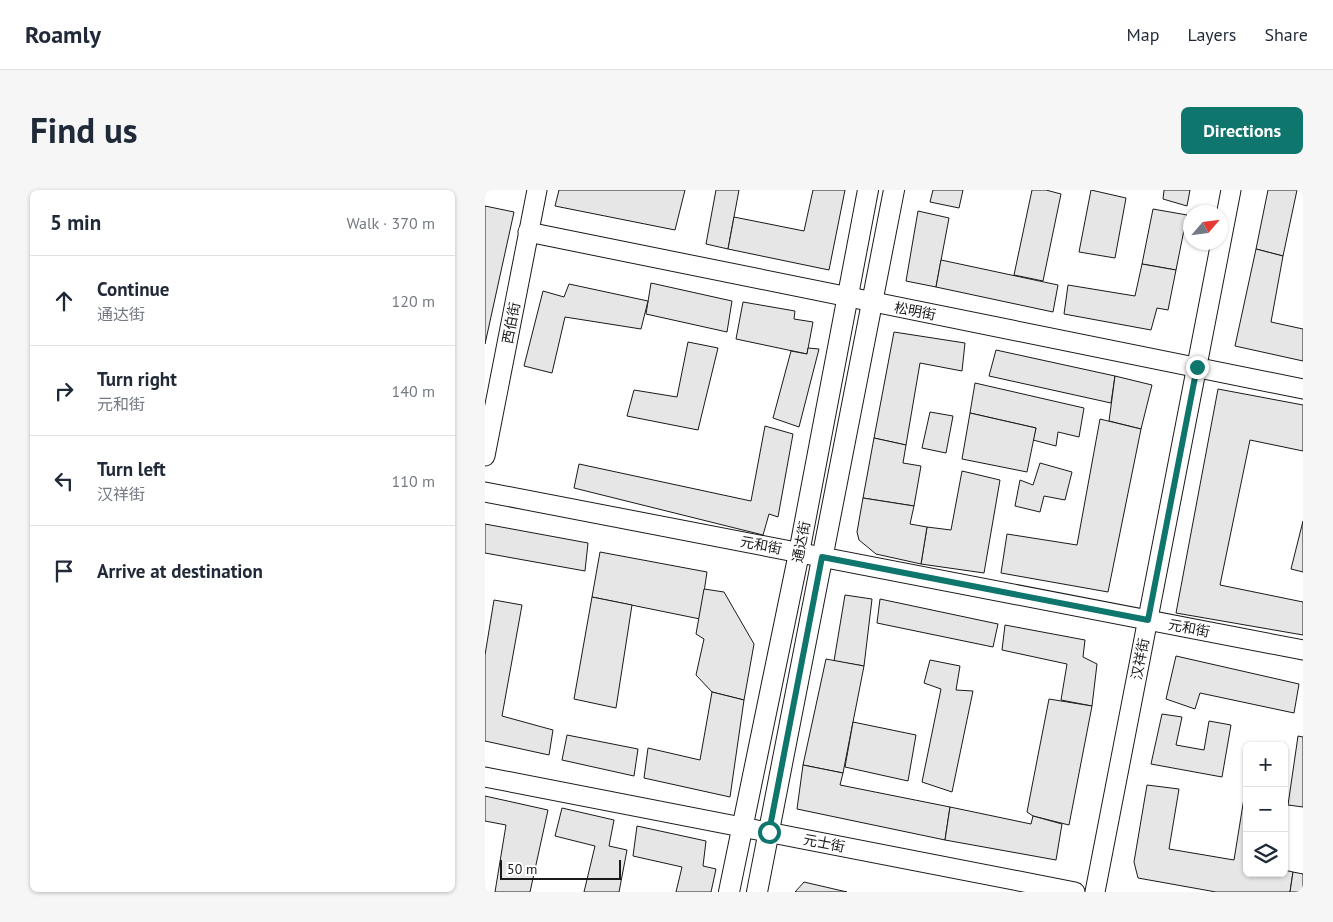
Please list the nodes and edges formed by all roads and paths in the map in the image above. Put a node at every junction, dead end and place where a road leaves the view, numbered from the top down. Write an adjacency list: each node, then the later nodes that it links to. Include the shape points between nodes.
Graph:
1 (537, 190): 5 (street, 西伯街)
2 (868, 190): 6 (main road, 通达街)
3 (894, 190): 7 (main road, 通达街)
4 (1231, 190): 8 (street, 汉祥街)
5 (528, 232): 6 (street, 松明街); 10 (street, 西伯街)
6 (848, 297): 7 (street, 松明街); 12 (main road, 通达街)
7 (872, 302): 8 (street, 松明街); 13 (main road, 通达街)
8 (1197, 367): 9 (street, 松明街); 14 (street, 汉祥街)
9 (1303, 389)
10 (485, 456)
11 (485, 492): 12 (street, 元和街)
12 (799, 553): 13 (street, 元和街); 17 (main road, 通达街)
13 (822, 557): 14 (street, 元和街); 18 (main road, 通达街)
14 (1148, 620): 15 (street, 元和街); 22 (street, 汉祥街)
15 (1303, 650)
16 (485, 776): 17 (street, 元士街)
17 (742, 827): 18 (street, 元士街); 19 (main road, 通达街)
18 (769, 832): 20 (main road, 通达街); 21 (street, 元士街)
19 (729, 892)
20 (757, 892)
21 (1075, 892)
22 (1095, 892)

